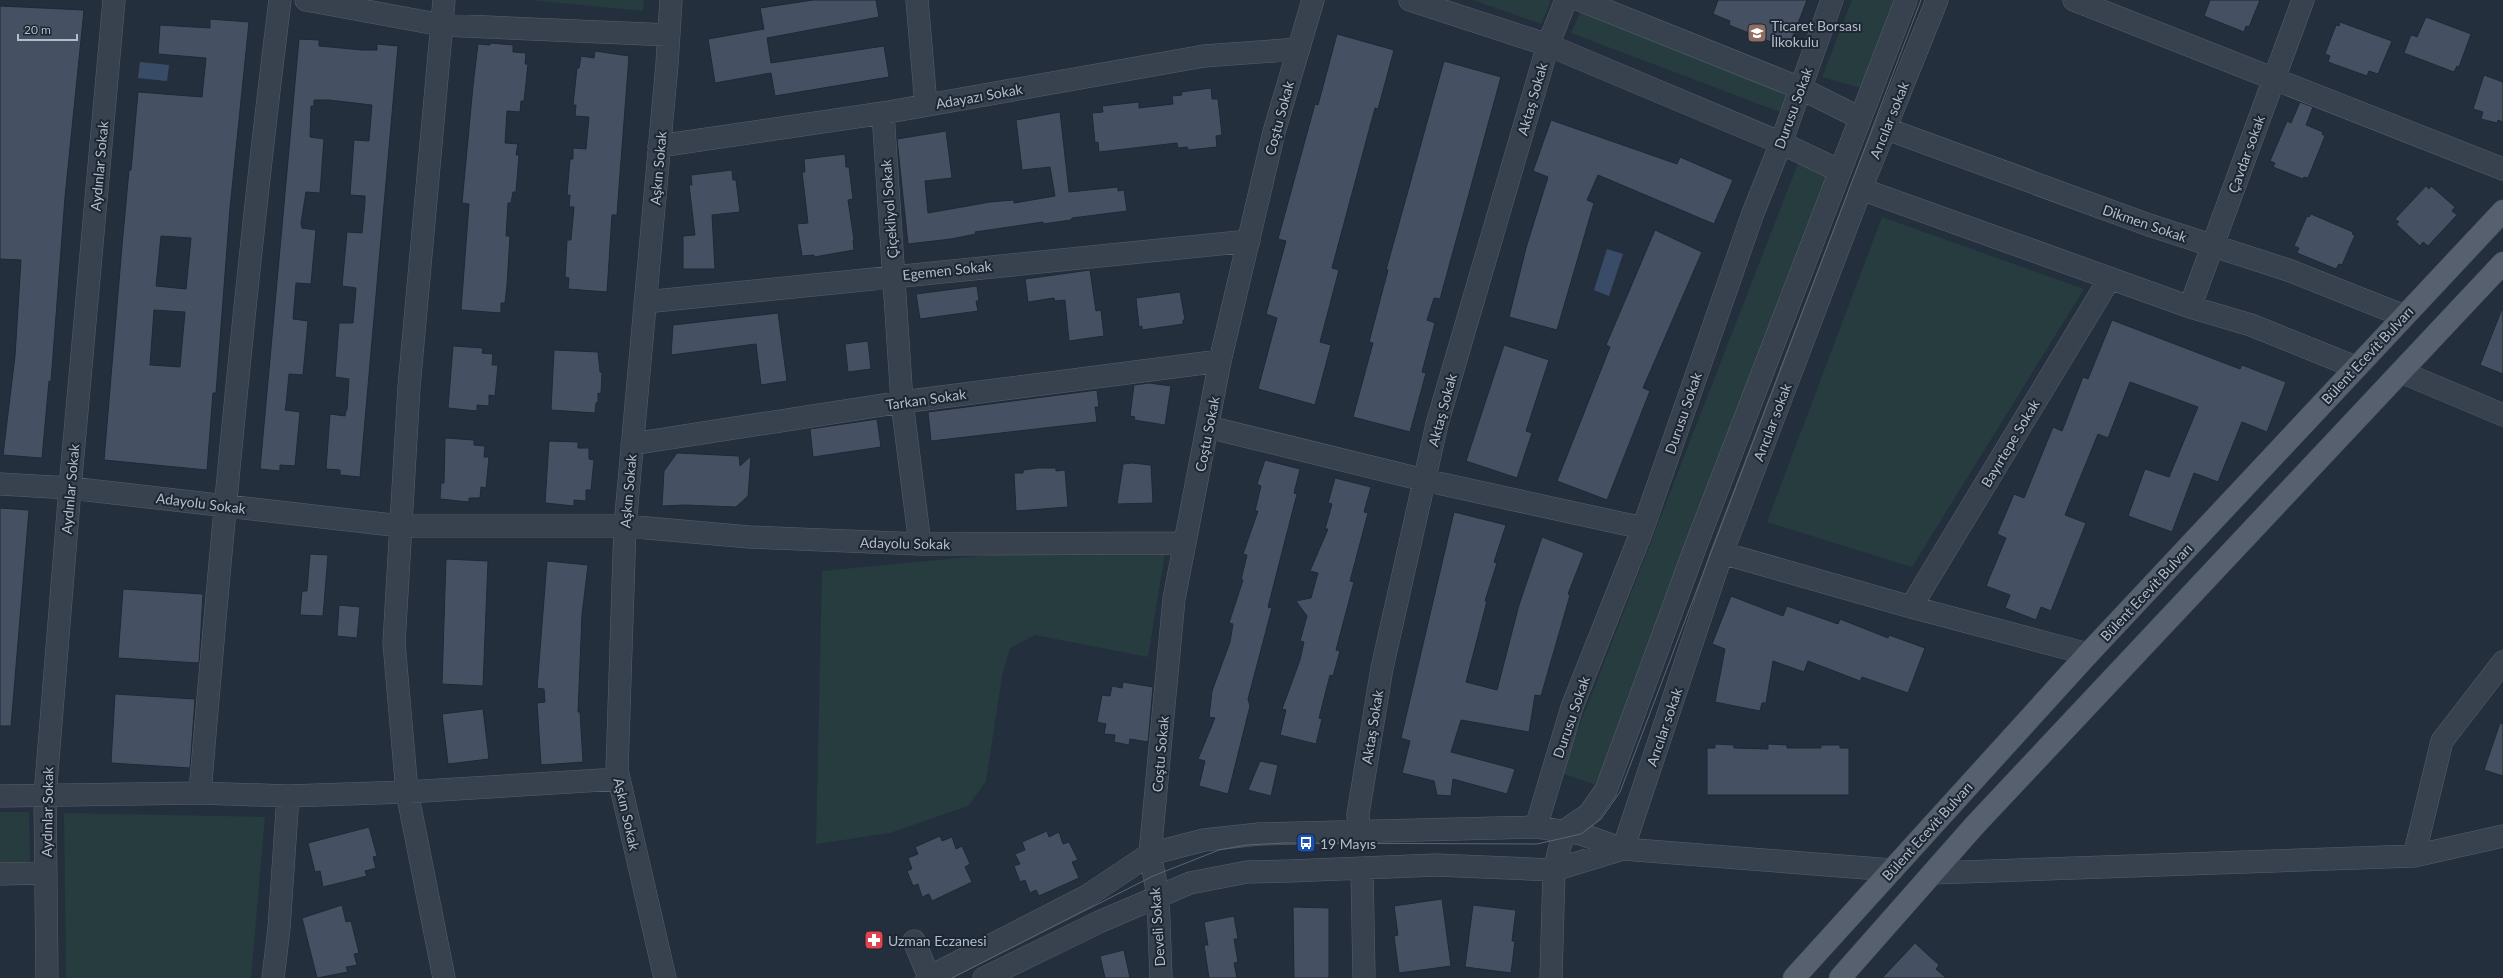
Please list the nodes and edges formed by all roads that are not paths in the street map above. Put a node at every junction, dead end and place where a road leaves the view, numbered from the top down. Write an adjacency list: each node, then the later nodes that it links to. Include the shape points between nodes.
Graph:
1 (114, 0): 49 (street, Aydınlar Sokak)
2 (280, 0): 50 (street, via 255,201)
3 (306, 0): 16 (street)
4 (444, 0): 16 (street)
5 (671, 0): 17 (street, Aşkın Sokak)
6 (917, 0): 22 (street)
7 (1313, 0): 19 (street, Coştu Sokak)
8 (1410, 0): 18 (street)
9 (1566, 0): 18 (street, Aktaş Sokak)
10 (1580, 0): 21 (street)
11 (1832, 0): 21 (street, Durusu Sokak)
12 (1906, 0): 24 (street)
13 (1937, 0): 25 (street, Arıcılar sokak)
14 (2074, 0): 20 (street)
15 (2303, 0): 20 (street, Çavdar sokak)
16 (442, 25): 17 (street); 51 (street, via 409,387)
17 (669, 35): 27 (street, Aşkın Sokak)
18 (1548, 45): 26 (street); 47 (street, Aktaş Sokak, via 1437,424)
19 (1298, 49): 22 (street, Adayazı Sokak, via 1204,56); 32 (street, Coştu Sokak, via 1274,132)
20 (2274, 78): 28 (street); 33 (street, Çavdar sokak)
21 (1800, 88): 24 (street); 26 (street, Durusu Sokak)
22 (926, 105): 23 (street, Adayazı Sokak)
23 (883, 113): 27 (street, Adayazı Sokak); 35 (street, Çiçekliyol Sokak)
24 (1860, 118): 29 (street)
25 (1887, 129): 30 (street, Arıcılar sokak); 33 (street, Dikmen Sokak)
26 (1781, 143): 29 (street); 53 (street, Durusu Sokak, via 1753,213)
27 (660, 146): 37 (street, Aşkın Sokak)
28 (2503, 169)
29 (1840, 171): 68 (street, via 1695,548 1606,790 1588,814)
30 (1861, 189): 36 (street); 56 (street, Arıcılar sokak)
31 (2503, 211): 39 (main road, Bülent Ecevit Bulvarı)
32 (1248, 241): 35 (street, Egemen Sokak); 40 (street, Coştu Sokak)
33 (2213, 246): 38 (street, Çavdar sokak); 39 (street, Dikmen Sokak, via 2288,270)
34 (2503, 263): 42 (main road)
35 (894, 275): 37 (street, Egemen Sokak); 43 (street, Çiçekliyol Sokak)
36 (2110, 278): 38 (street); 57 (street, Bayırtepe Sokak)
37 (645, 302): 46 (street, Aşkın Sokak)
38 (2190, 307): 41 (street, via 2251,325)
39 (2404, 316): 41 (main road, Bülent Ecevit Bulvarı)
40 (1220, 361): 43 (street, Tarkan Sokak); 45 (street, Coştu Sokak)
41 (2355, 367): 58 (main road, Bülent Ecevit Bulvarı)
42 (2401, 372): 44 (street); 77 (main road)
43 (902, 402): 46 (street, Tarkan Sokak); 55 (street, Çiçekliyol Sokak)
44 (2503, 415)
45 (1208, 427): 47 (street); 54 (street, Coştu Sokak)
46 (632, 444): 52 (street, Aşkın Sokak)
47 (1424, 480): 53 (street); 67 (street, Aktaş Sokak, via 1382,668 1358,814)
48 (0, 484): 49 (street, Adayolu Sokak)
49 (70, 488): 50 (street, Adayolu Sokak); 64 (street, Aydınlar Sokak)
50 (224, 506): 51 (street, Adayolu Sokak); 62 (street)
51 (401, 526): 52 (street, Adayolu Sokak); 61 (street, via 394,643)
52 (625, 526): 55 (street, Adayolu Sokak, via 749,537); 60 (street, Aşkın Sokak, via 617,770)
53 (1643, 528): 66 (street, Durusu Sokak, via 1572,707)
54 (1185, 543): 55 (street, Adayolu Sokak); 71 (street, Coştu Sokak, via 1174,599)
55 (920, 544)
56 (1722, 553): 57 (street); 70 (street, Arıcılar sokak)
57 (1911, 607): 58 (street)
58 (2088, 654): 75 (main road, Bülent Ecevit Bulvarı)
59 (2503, 662): 72 (street, via 2442,741)
60 (619, 779): 61 (street); 85 (street, Aşkın Sokak)
61 (407, 792): 65 (street); 84 (street)
62 (200, 793): 64 (street); 65 (street)
63 (0, 796): 64 (street)
64 (45, 796): 76 (street, Aydınlar Sokak)
65 (288, 796): 83 (street, via 280,928)
66 (1536, 827): 67 (street); 68 (street)
67 (1359, 830): 71 (street, via 1259,834 1204,840)
68 (1564, 831): 70 (street); 74 (street)
69 (2503, 836): 72 (street)
70 (1623, 849): 74 (street); 75 (street)
71 (1150, 854): 79 (street, Coştu Sokak); 81 (street, via 1081,900)
72 (2414, 856): 77 (street)
73 (1362, 869): 74 (street, via 1436,865); 79 (street, via 1247,872 1190,883); 88 (street)
74 (1554, 870): 89 (street)
75 (1892, 870): 90 (main road, Bülent Ecevit Bulvarı)
76 (46, 873): 78 (street); 82 (street, Aydınlar Sokak)
77 (1932, 873): 91 (main road)
78 (0, 874)
79 (1156, 886): 86 (street); 87 (street, Develi Sokak)
80 (914, 941): 81 (street)
81 (928, 977)
82 (47, 978)
83 (273, 978)
84 (444, 978)
85 (664, 978)
86 (984, 978)
87 (1161, 978)
88 (1364, 978)
89 (1551, 978)
90 (1794, 978)
91 (1840, 978)

